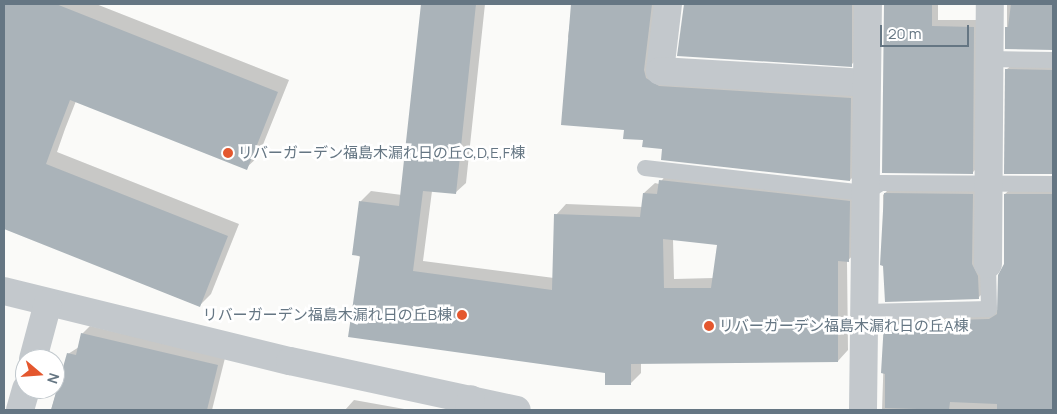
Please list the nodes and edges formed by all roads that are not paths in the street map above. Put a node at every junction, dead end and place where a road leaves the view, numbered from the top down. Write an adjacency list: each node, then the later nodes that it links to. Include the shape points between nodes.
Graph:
1 (668, 4): 6 (street, via 660,71)
2 (868, 4): 6 (street)
3 (990, 4): 4 (street)
4 (989, 59): 5 (lane); 9 (street)
5 (1053, 60)
6 (866, 84): 10 (street)
7 (645, 168): 10 (lane)
8 (1053, 184): 9 (lane)
9 (987, 185): 10 (lane, via 881,183); 11 (street)
10 (865, 193): 14 (street)
11 (988, 264): 14 (lane, via 989,309)
12 (4, 291): 13 (street)
13 (48, 303): 15 (street); 16 (street)
14 (865, 312): 18 (street)
15 (36, 349)
16 (470, 405): 17 (street)
17 (518, 410)
18 (863, 410)

